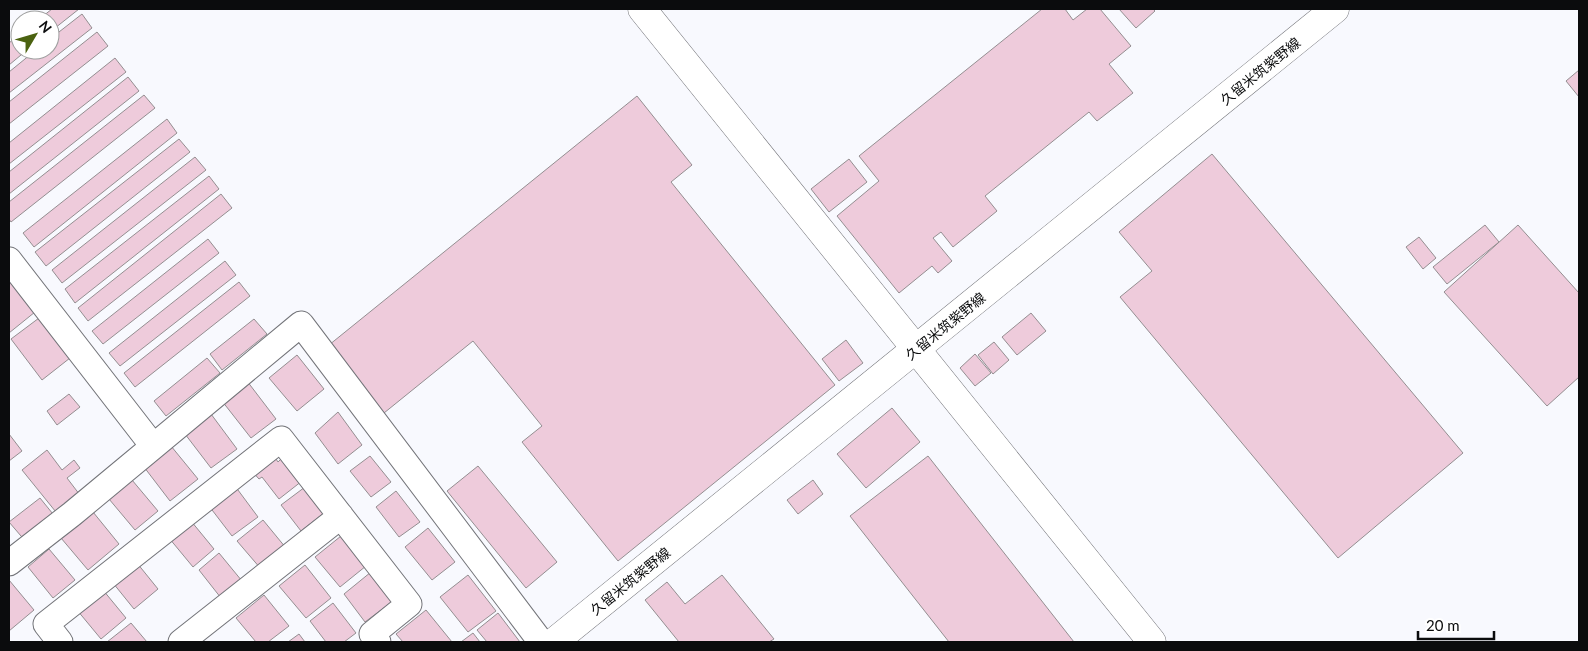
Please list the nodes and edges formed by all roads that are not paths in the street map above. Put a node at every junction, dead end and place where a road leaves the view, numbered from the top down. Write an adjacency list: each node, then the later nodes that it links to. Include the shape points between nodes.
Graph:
1 (642, 9): 4 (main road)
2 (1335, 9): 4 (main road, 久留米筑紫野線)
3 (9, 260): 5 (street)
4 (916, 350): 12 (main road, 久留米筑紫野線); 13 (main road)
5 (153, 446): 7 (street); 11 (street, via 300,324)
6 (341, 516): 8 (street, via 282,439 46,624); 9 (street); 10 (street, via 409,604 372,634)
7 (9, 563)
8 (60, 642)
9 (181, 642)
10 (378, 642)
11 (541, 642)
12 (554, 642)
13 (1152, 642)

